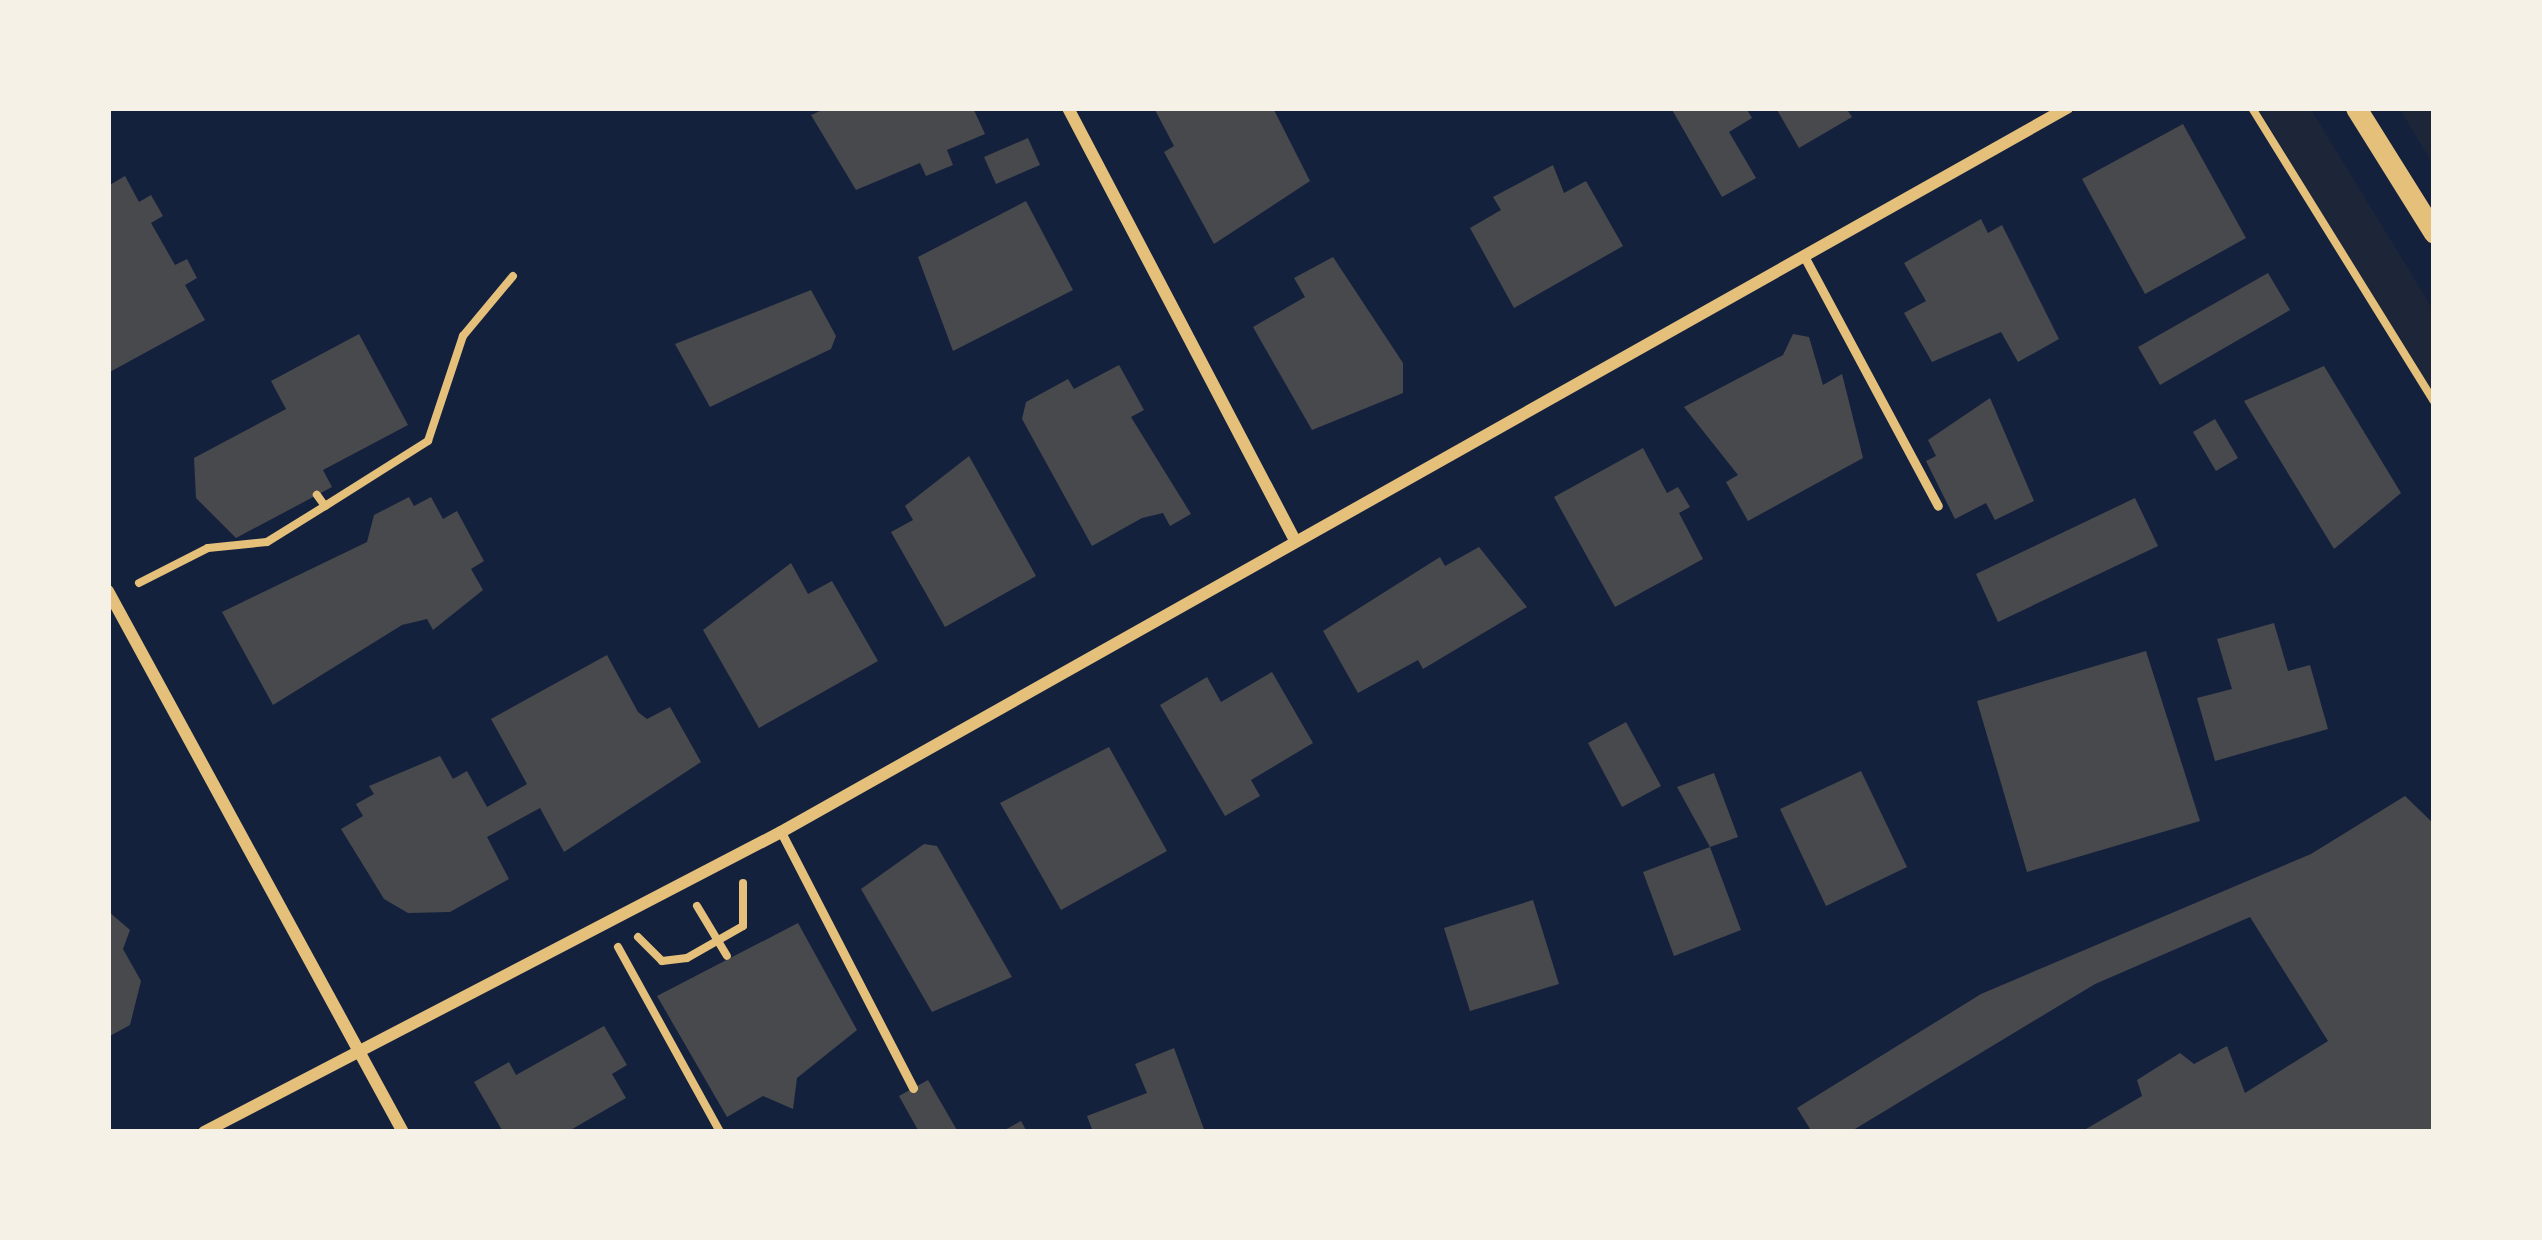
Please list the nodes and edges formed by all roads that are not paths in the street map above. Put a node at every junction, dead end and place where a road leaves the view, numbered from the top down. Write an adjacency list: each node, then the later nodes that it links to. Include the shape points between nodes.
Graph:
1 (1068, 108): 7 (street)
2 (2067, 108): 5 (street)
3 (2356, 108): 4 (street)
4 (2434, 233)
5 (1805, 258): 6 (lane); 7 (street)
6 (1937, 506)
7 (1294, 539): 9 (street)
8 (110, 594): 10 (street)
9 (781, 832): 10 (street); 11 (lane)
10 (359, 1054): 12 (street); 13 (street)
11 (914, 1088)
12 (204, 1132)
13 (403, 1132)

